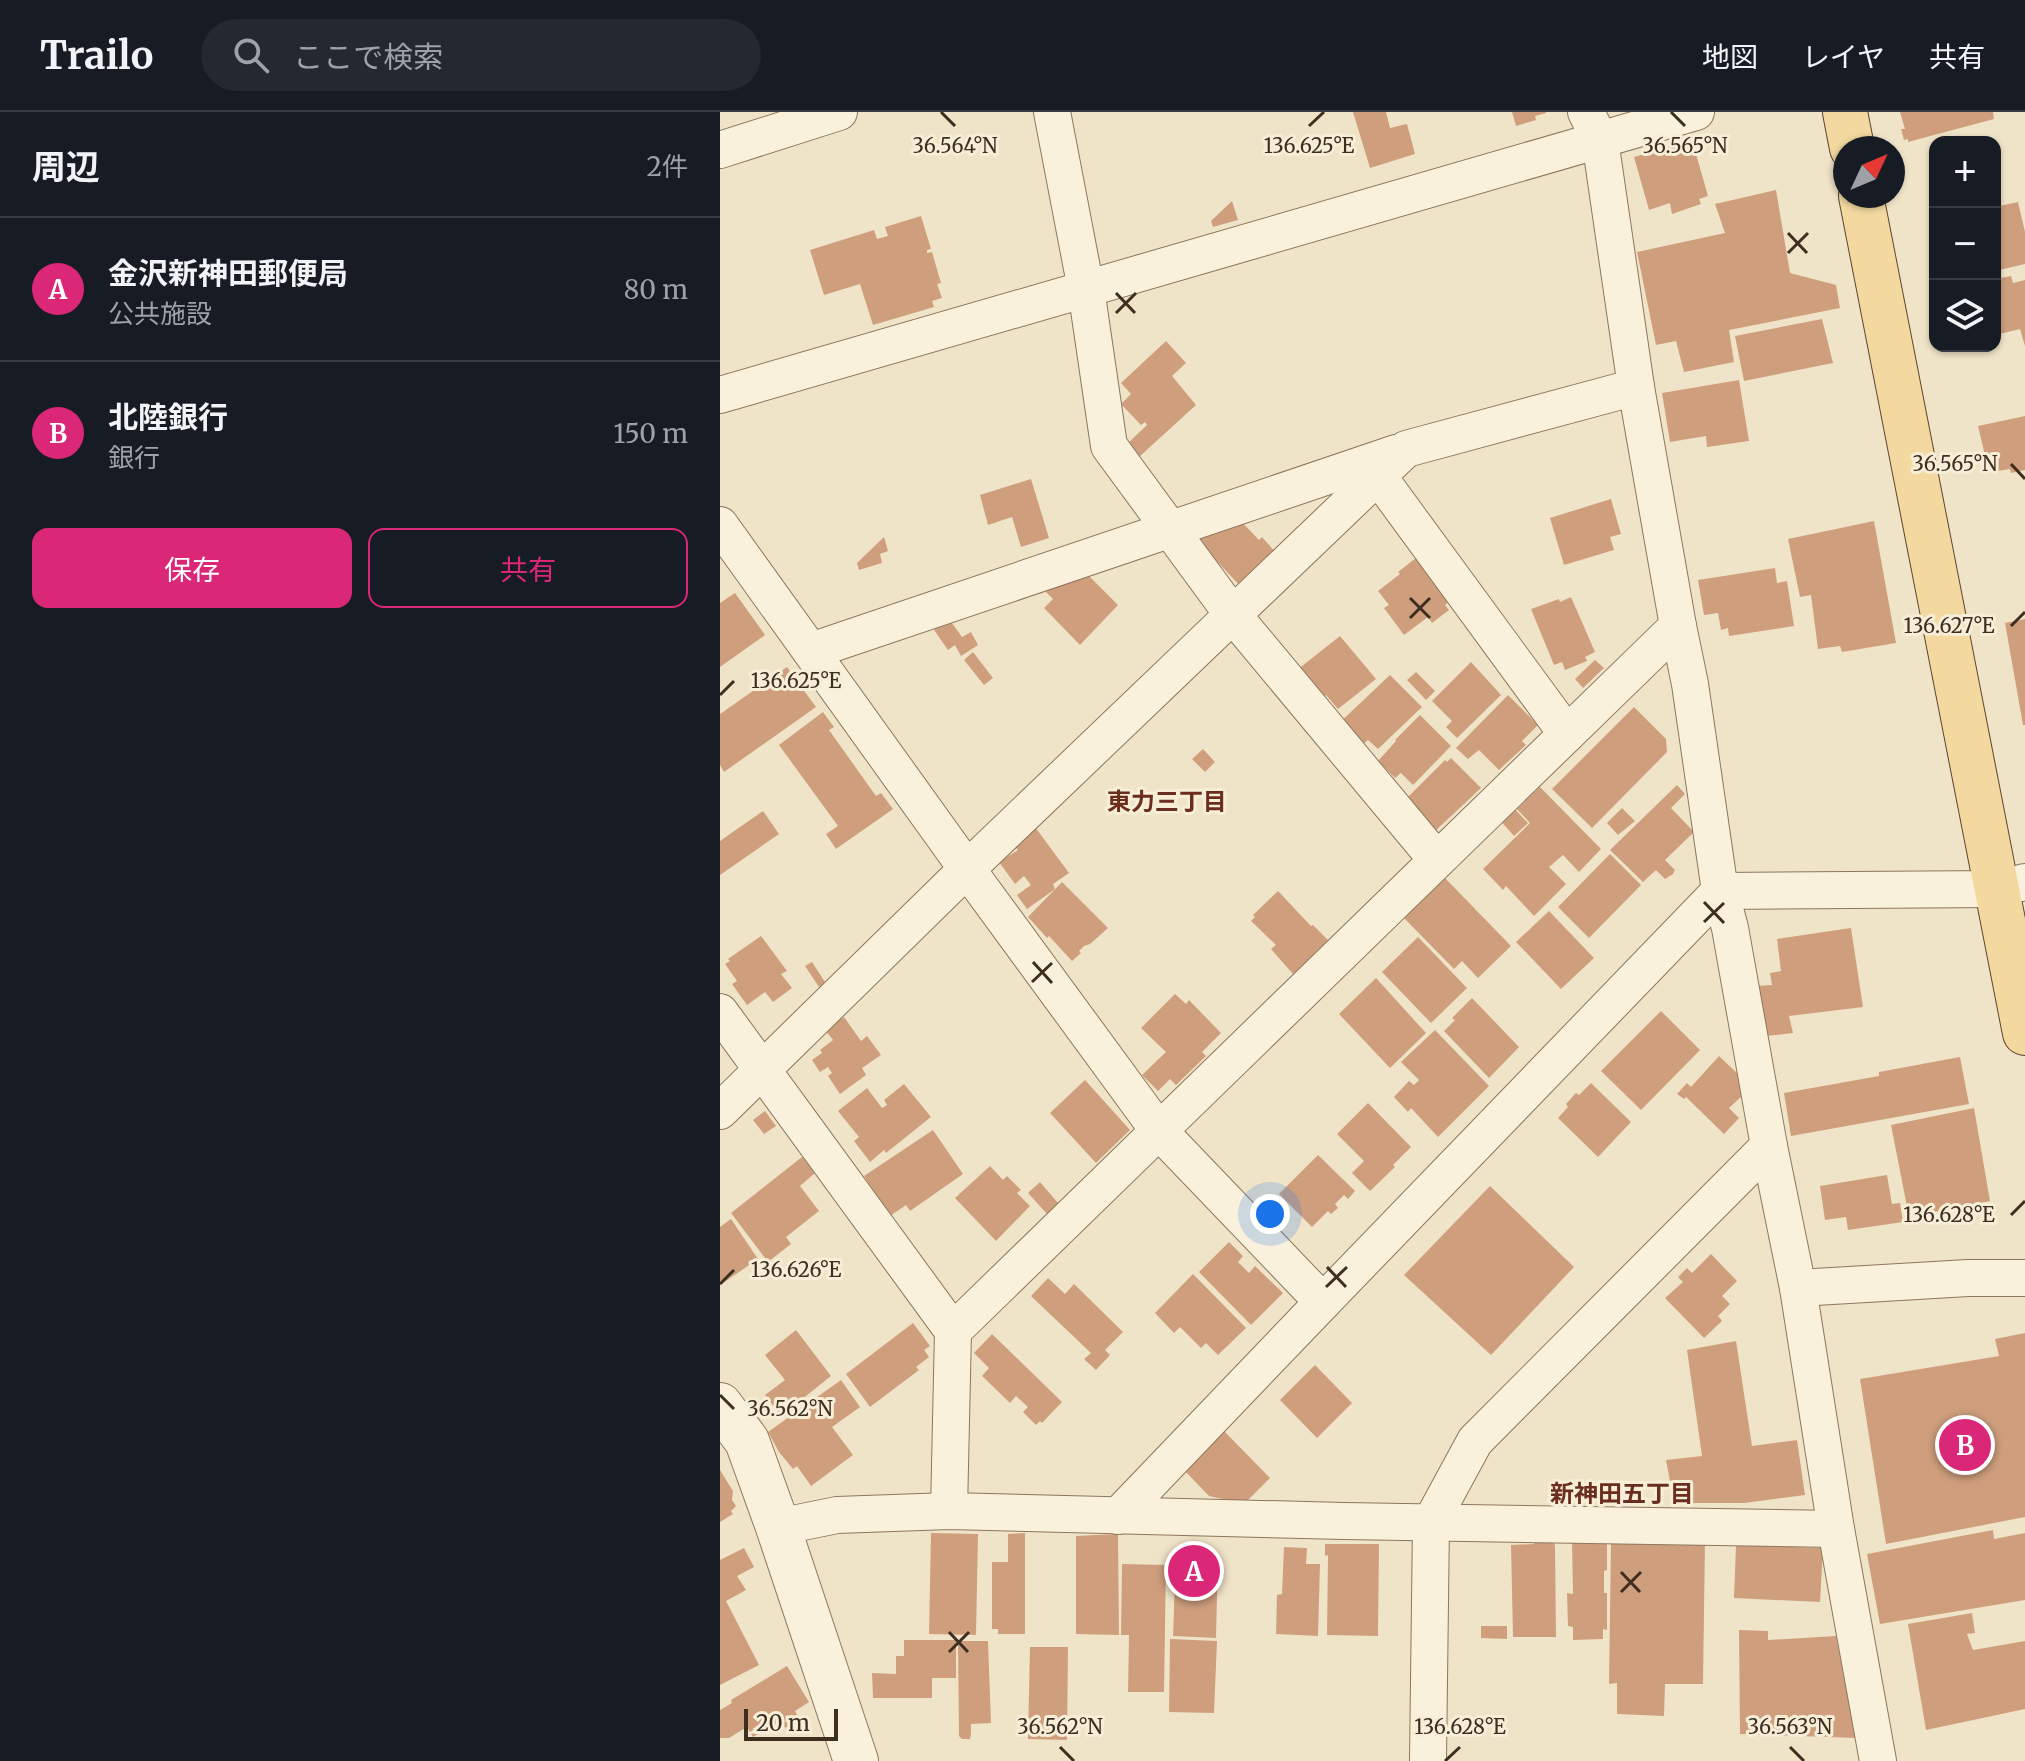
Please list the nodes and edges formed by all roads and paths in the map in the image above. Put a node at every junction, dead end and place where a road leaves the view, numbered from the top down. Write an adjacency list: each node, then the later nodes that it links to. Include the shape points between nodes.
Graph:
1 (1052, 112): 9 (street)
2 (1696, 112): 5 (street)
3 (1845, 112): 6 (main road)
4 (824, 114): 7 (street)
5 (1593, 126): 9 (street); 10 (street)
6 (1850, 136)
7 (720, 150)
8 (1864, 208): 22 (main road)
9 (1086, 289): 11 (street); 15 (street, via 1109,446)
10 (1636, 387): 12 (street); 17 (street)
11 (720, 395)
12 (1406, 449): 13 (street); 15 (street)
13 (1378, 476): 16 (street); 19 (street)
14 (720, 525): 18 (street)
15 (1170, 529): 16 (street); 18 (street)
16 (1233, 615): 20 (street); 21 (street)
17 (1678, 626): 19 (street); 23 (street)
18 (811, 651): 21 (street)
19 (1567, 734): 20 (street)
20 (1437, 860): 28 (street)
21 (967, 869): 26 (street); 28 (street)
22 (2011, 885): 23 (street); 25 (main road)
23 (1720, 891): 29 (street); 32 (street)
24 (720, 1012): 26 (street)
25 (2025, 1033)
26 (762, 1069): 27 (street); 33 (street)
27 (720, 1111)
28 (1159, 1131): 32 (street); 33 (street)
29 (1769, 1146): 31 (street); 37 (street, via 1475,1441)
30 (2025, 1278): 31 (street)
31 (1798, 1288): 39 (street)
32 (1323, 1302): 36 (street)
33 (953, 1331): 35 (street)
34 (720, 1405): 38 (street, via 747,1441)
35 (949, 1511): 36 (street); 38 (street, via 837,1515)
36 (1118, 1516): 37 (street)
37 (1431, 1522): 39 (street); 41 (street)
38 (778, 1527): 40 (street)
39 (1836, 1529): 42 (street)
40 (856, 1761)
41 (1428, 1761)
42 (1878, 1761)

